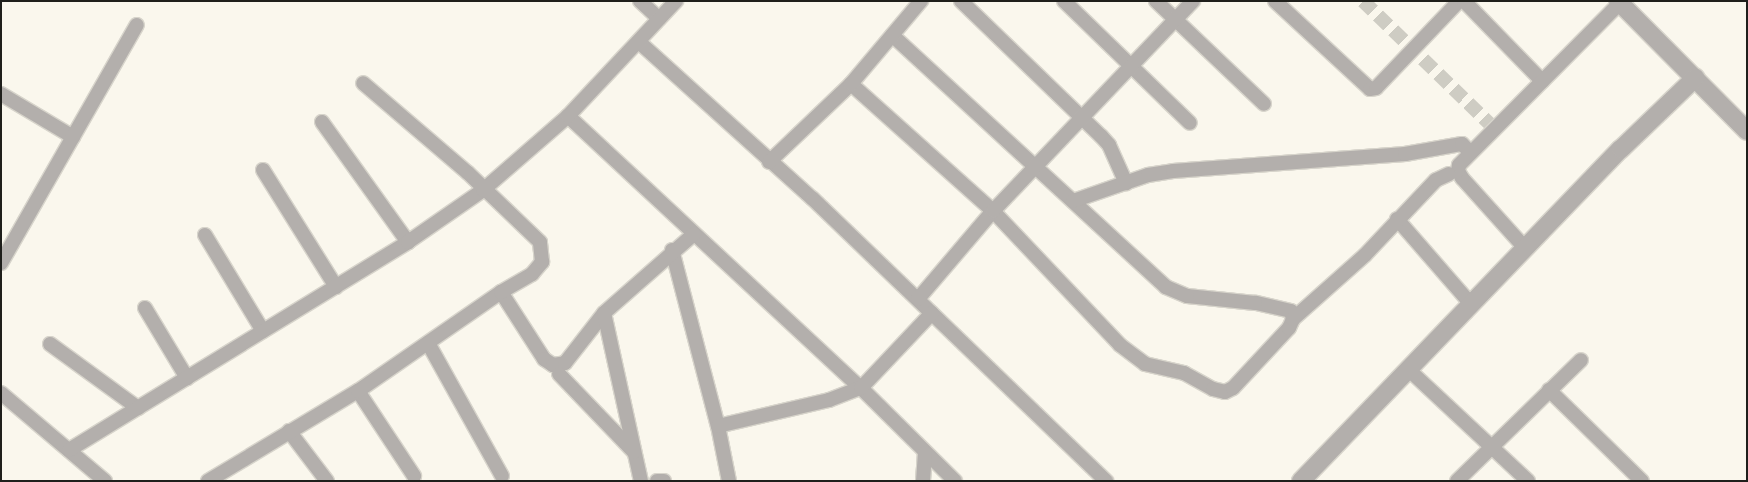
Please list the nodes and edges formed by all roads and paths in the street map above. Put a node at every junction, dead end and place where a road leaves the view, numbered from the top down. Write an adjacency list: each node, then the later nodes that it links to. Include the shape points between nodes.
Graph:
1 (640, 1): 12 (street)
2 (676, 1): 12 (street)
3 (921, 1): 15 (street)
4 (961, 1): 25 (street)
5 (1064, 1): 17 (street)
6 (1156, 1): 13 (street)
7 (1193, 1): 13 (street)
8 (1275, 1): 9 (street, via 1370,90 1376,88)
9 (1459, 1)
10 (1464, 1): 19 (street)
11 (1619, 2): 18 (street); 19 (street)
12 (659, 19): 16 (street)
13 (1176, 20): 17 (street); 23 (street)
14 (137, 25): 29 (street)
15 (892, 35): 21 (street); 32 (street)
16 (639, 42): 24 (street); 31 (street)
17 (1131, 68): 25 (street); 27 (street)
18 (1695, 78): 28 (street); 43 (street)
19 (1542, 81): 30 (street)
20 (363, 83): 36 (street, via 468,173)
21 (851, 84): 31 (street); 38 (street)
22 (1, 94): 29 (street)
23 (1264, 104)
24 (568, 116): 36 (street); 40 (street)
25 (1081, 118): 32 (street); 35 (street, via 1109,145)
26 (322, 122): 42 (street)
27 (1190, 123)
28 (1747, 131)
29 (73, 137): 45 (street)
30 (1470, 152): 35 (street, via 1462,144 1405,154 1173,171); 43 (street, via 1459,165 1462,178)
31 (769, 162): 48 (street)
32 (1035, 166): 37 (street); 38 (street)
33 (263, 170): 46 (street)
34 (1449, 174): 39 (street, via 1436,180)
35 (1126, 183): 37 (street)
36 (483, 190): 42 (street); 47 (street, via 540,242 543,254 542,262 532,274)
37 (1073, 201): 53 (street, via 1166,287 1187,296 1280,307 1291,310)
38 (993, 211): 48 (street); 53 (street, via 1120,345 1146,364 1196,377 1213,389 1225,392 1234,388 1289,328)
39 (1397, 219): 49 (street); 53 (street, via 1365,255)
40 (694, 234): 44 (street); 61 (street)
41 (205, 235): 54 (street)
42 (408, 242): 46 (street)
43 (1525, 248): 49 (street)
44 (672, 250): 52 (street); 66 (street)
45 (1, 262)
46 (336, 287): 54 (street)
47 (501, 292): 52 (street, via 522,330 544,359 553,365 565,362 575,353); 55 (street)
48 (918, 299): 51 (street)
49 (1471, 304): 58 (street)
50 (145, 308): 60 (street)
51 (932, 312): 61 (street); 83 (street)
52 (604, 313): 70 (street)
53 (1293, 318)
54 (263, 331): 60 (street)
55 (428, 343): 63 (street); 73 (street)
56 (50, 344): 65 (street)
57 (1581, 360): 62 (street)
58 (1408, 369): 68 (street); 84 (street)
59 (559, 374): 70 (street)
60 (187, 378): 65 (street)
61 (861, 388): 66 (street, via 829,400); 71 (street)
62 (1549, 390): 68 (street); 87 (street)
63 (358, 392): 67 (street); 72 (street)
64 (1, 393): 69 (street)
65 (138, 408): 69 (street)
66 (718, 426): 80 (street)
67 (289, 431): 74 (street); 76 (street)
68 (1490, 446): 85 (street); 86 (street)
69 (69, 450): 75 (street)
70 (634, 452): 77 (street)
71 (925, 453): 81 (street); 82 (street)
72 (414, 476)
73 (502, 476)
74 (216, 479)
75 (102, 480)
76 (328, 481)
77 (640, 481)
78 (656, 481): 79 (street)
79 (664, 481)
80 (729, 481)
81 (923, 481)
82 (955, 481)
83 (1106, 481)
84 (1301, 481)
85 (1457, 481)
86 (1528, 481)
87 (1642, 481)

